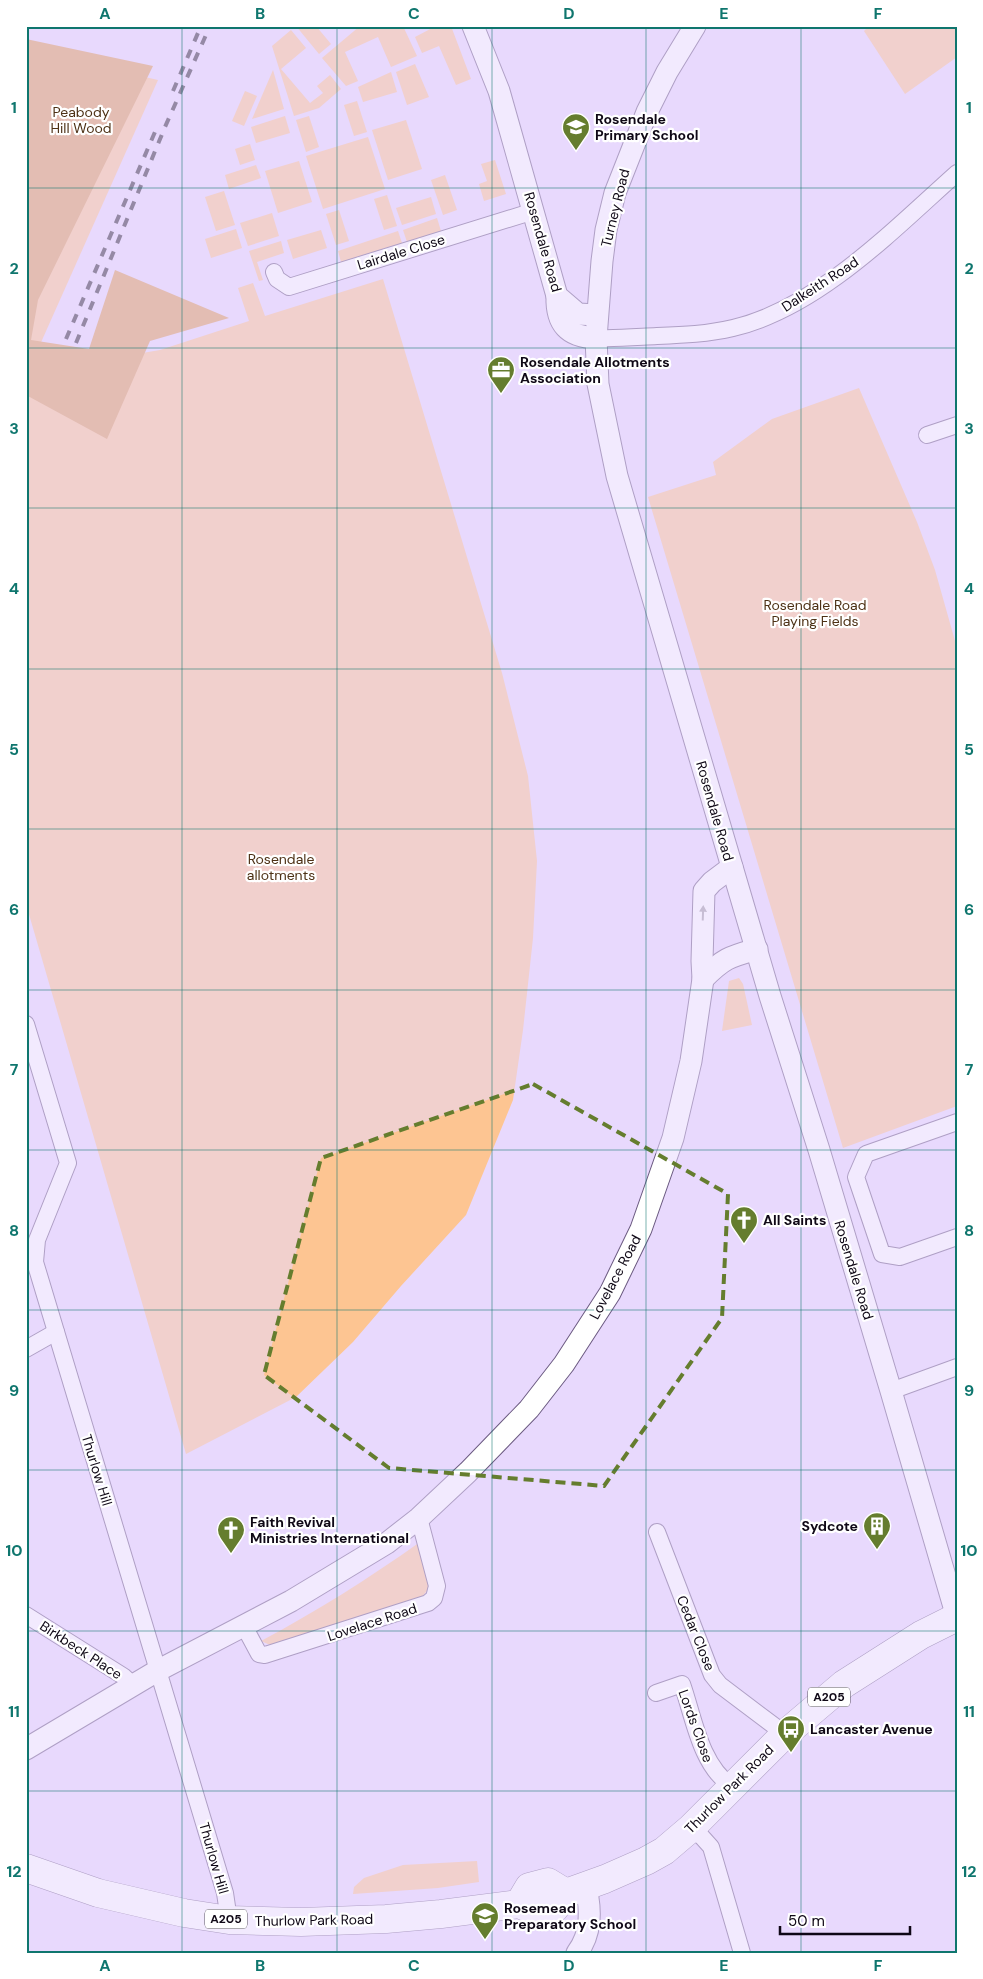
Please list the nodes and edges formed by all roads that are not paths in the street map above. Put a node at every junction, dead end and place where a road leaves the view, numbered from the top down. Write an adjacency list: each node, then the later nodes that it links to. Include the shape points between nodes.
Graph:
1 (473, 26): 4 (street, Rosendale Road, via 499,91)
2 (695, 26): 7 (street, Turney Road, via 667,72 615,193 604,245)
3 (957, 173): 8 (street, Dalkeith Road, via 852,266 801,299 759,320 734,328 682,336)
4 (534, 210): 5 (street, Lairdale Close, via 289,287); 6 (street, Rosendale Road)
5 (274, 272)
6 (557, 296): 7 (street, Rosendale Road, via 578,314); 8 (street, via 557,308 569,331)
7 (597, 315): 8 (street, Rosendale Road)
8 (596, 338): 11 (street, Rosendale Road, via 598,384 617,476)
9 (957, 425): 10 (street)
10 (926, 435)
11 (732, 867): 12 (street, Rosendale Road); 13 (street, Lovelace Road, one-way to 11, via 704,891)
12 (757, 949): 13 (street, via 730,956); 20 (street, Rosendale Road)
13 (703, 979): 21 (street, Lovelace Road, via 691,1062 673,1138 641,1229 610,1293 564,1364 529,1409)
14 (26, 1024): 17 (street, Thurlow Hill, via 68,1163 37,1240 35,1262)
15 (957, 1122): 16 (street, via 866,1154 856,1177 882,1254 900,1257)
16 (957, 1237)
17 (56, 1332): 18 (street); 26 (street, Thurlow Hill)
18 (26, 1349)
19 (957, 1367): 20 (street)
20 (891, 1391): 24 (street, Rosendale Road)
21 (419, 1518): 25 (street, Lovelace Road, via 387,1543); 25 (street, Lovelace Road, via 437,1586 434,1598 428,1603 265,1655 259,1654)
22 (657, 1532): 29 (street, Cedar Close, via 712,1675 720,1685)
23 (26, 1615): 27 (street, Birkbeck Place)
24 (957, 1617): 29 (highway, Thurlow Park Road / A205, via 921,1635 844,1684)
25 (244, 1626): 26 (street, Lovelace Road)
26 (157, 1671): 27 (street, Lovelace Road); 35 (street, Thurlow Hill, via 225,1892)
27 (134, 1686): 30 (street, Lovelace Road)
28 (656, 1693): 31 (street, Lords Close, via 682,1684 706,1758 718,1776)
29 (785, 1734): 31 (highway, Thurlow Park Road / A205)
30 (26, 1750)
31 (731, 1786): 32 (highway, Thurlow Park Road / A205)
32 (690, 1828): 34 (highway, Thurlow Park Road / A205, via 664,1851 646,1861); 37 (street, via 711,1847)
33 (26, 1868): 35 (highway, Thurlow Park Road / A205, via 98,1893)
34 (576, 1890): 35 (highway, Thurlow Park Road / A205, via 548,1882 529,1887 519,1904 459,1912 301,1922); 36 (street, via 590,1908 589,1924)
35 (229, 1920)
36 (577, 1953)
37 (742, 1953)

